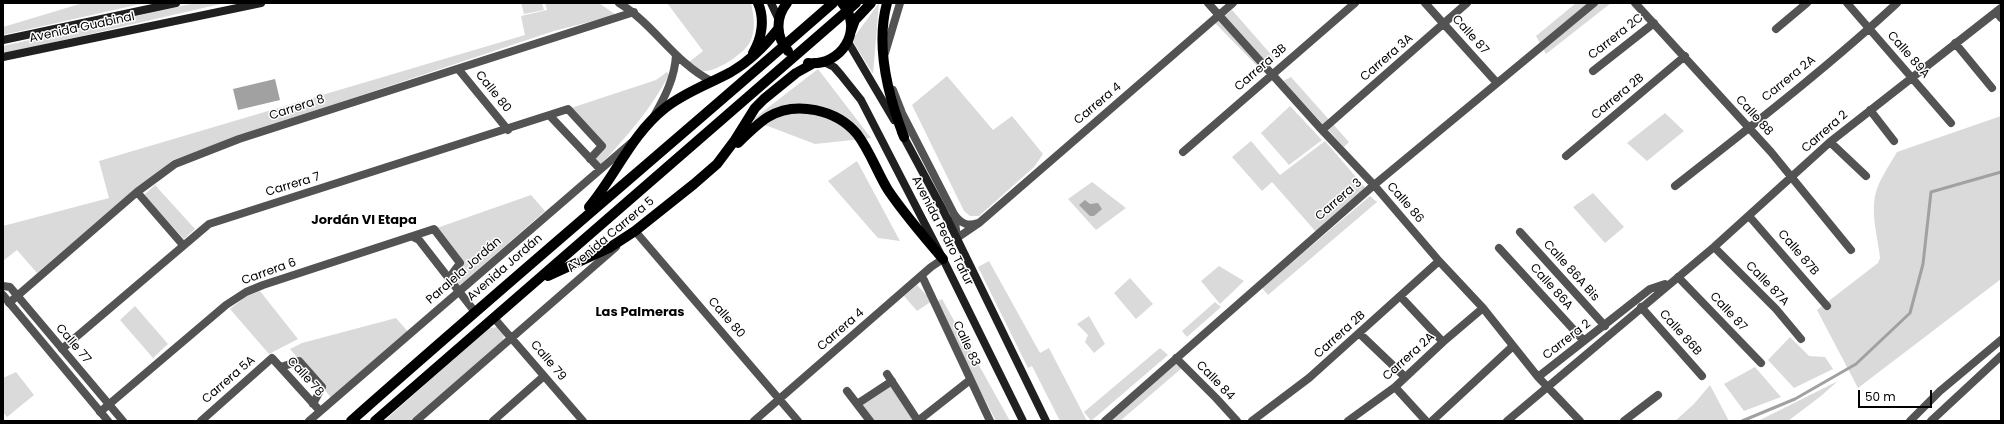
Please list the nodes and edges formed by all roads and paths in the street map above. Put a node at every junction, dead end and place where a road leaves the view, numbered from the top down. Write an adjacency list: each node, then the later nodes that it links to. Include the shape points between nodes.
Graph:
1 (176, 3): 32 (main road, Avenida Guabinal)
2 (261, 3): 36 (main road, Avenida Guabinal)
3 (619, 3): 23 (street)
4 (758, 3): 39 (main road, via 762,19 759,42 747,61)
5 (771, 3): 27 (main road)
6 (788, 3): 27 (main road)
7 (833, 3): 80 (main road, Avenida Jordán)
8 (842, 3): 31 (main road, via 849,14)
9 (856, 3): 87 (main road)
10 (871, 3): 31 (main road, Avenida Carrera 5, via 856,20)
11 (888, 3): 37 (main road, via 883,18)
12 (900, 3): 37 (street)
13 (1208, 3): 25 (street, Calle 86)
14 (1233, 3): 25 (street, Carrera 4)
15 (1355, 3): 43 (street, Carrera 3B)
16 (1425, 3): 28 (street, Calle 87)
17 (1467, 3): 28 (street, Carrera 3A)
18 (1594, 3): 46 (street, Carrera 3)
19 (1635, 3): 26 (street, Calle 88)
20 (1807, 3): 29 (street)
21 (1847, 3): 30 (street, Calle 89A)
22 (1897, 3): 30 (street, Carrera 2A)
23 (634, 12): 34 (street); 40 (street, Carrera 8)
24 (1999, 13): 33 (street, Carrera 2)
25 (1218, 16): 43 (street, Calle 86); 71 (street, Carrera 4)
26 (1654, 23): 35 (street, Calle 88); 41 (street, Carrera 2C)
27 (778, 24): 38 (main road, via 782,44 792,56 799,60); 39 (main road, via 760,50)
28 (1444, 24): 46 (street, Calle 87); 54 (street, Carrera 3A)
29 (1776, 29)
30 (1869, 29): 44 (street, Calle 89A); 52 (street, Carrera 2A)
31 (849, 37): 38 (main road, Avenida Carrera 5, via 838,55); 55 (main road, Avenida Pedro Tafur)
32 (3, 40)
33 (1955, 43): 44 (street, Carrera 2); 47 (street)
34 (676, 55): 45 (street, via 698,74); 50 (street, via 676,65 671,79)
35 (1685, 56): 52 (street, Calle 88); 60 (street, Carrera 2B)
36 (3, 57)
37 (884, 58): 42 (main road)
38 (819, 63): 62 (main road, Avenida Carrera 5, via 791,76 755,108 736,140); 81 (main road, Avenida Pedro Tafur, via 834,67 861,100)
39 (738, 68): 45 (main road)
40 (459, 70): 53 (street, Calle 80); 68 (street, Carrera 8, via 239,139 175,164)
41 (1593, 71)
42 (886, 74): 55 (main road, via 896,117); 69 (street, Avenida Pedro Tafur, via 902,113)
43 (1272, 74): 54 (street, Calle 86); 59 (street, Carrera 3B)
44 (1912, 78): 48 (street, Carrera 2); 51 (street, Calle 89A)
45 (711, 81): 50 (main road, via 676,100)
46 (1497, 83): 66 (street, Carrera 3)
47 (1992, 88)
48 (1870, 110): 57 (street); 58 (street, Carrera 2)
49 (550, 116): 53 (street, Carrera 7); 61 (street); 61 (street, Carrera 7, via 568,109 602,146)
50 (652, 120): 56 (main road)
51 (1951, 123)
52 (1749, 128): 65 (street, Calle 88); 67 (street, Carrera 2A)
53 (508, 130): 76 (street, Carrera 7, via 209,224)
54 (1322, 130): 66 (street, Calle 86)
55 (904, 137): 75 (main road, Avenida Pedro Tafur)
56 (635, 139): 63 (street, Paralela Jordán); 80 (main road, via 598,197)
57 (1894, 141)
58 (1830, 142): 64 (street); 65 (street, Carrera 2)
59 (1183, 152)
60 (1566, 156)
61 (590, 159): 63 (street)
62 (717, 164): 73 (main road, Avenida Carrera 5); 81 (main road, via 754,127 769,116 794,109 824,112 838,118 856,134 900,207)
63 (600, 169): 88 (street, Paralela Jordán)
64 (1866, 176)
65 (1791, 178): 70 (street, Carrera 2); 79 (street, Calle 88)
66 (1374, 185): 82 (street, Calle 86); 109 (street, Carrera 3)
67 (1675, 186)
68 (137, 192): 76 (street); 90 (street, Carrera 8)
69 (954, 214): 71 (street, via 959,222 973,225); 75 (street, Avenida Pedro Tafur)
70 (1749, 216): 77 (street, Carrera 2); 93 (street, Calle 87B)
71 (978, 223): 75 (street, Carrera 4)
72 (1520, 232): 98 (street, Calle 86A Bis)
73 (632, 233): 87 (main road, via 609,248 551,274); 100 (street, Avenida Carrera 5); 125 (street, Calle 80)
74 (413, 237): 84 (street, via 419,240); 84 (street, Carrera 6, via 434,229 460,263); 126 (street, Carrera 6, via 246,292 226,305)
75 (957, 238): 146 (main road, Avenida Pedro Tafur)
76 (183, 245): 106 (street, Carrera 7)
77 (1714, 247): 85 (street, Carrera 2); 101 (street, Calle 87A, via 1776,309)
78 (1499, 248): 103 (street, Calle 86A)
79 (1851, 250)
80 (536, 258): 96 (main road, Avenida Jordán)
81 (943, 259): 83 (street, Carrera 4); 145 (main road, Avenida Pedro Tafur)
82 (1439, 261): 91 (street, Carrera 2B); 95 (street, Calle 86)
83 (922, 276): 118 (street, Calle 83); 125 (street, Carrera 4)
84 (448, 278): 88 (street)
85 (1674, 279): 94 (street, Carrera 2); 98 (street, Carrera 2, via 1650,289); 110 (street, Calle 87)
86 (3, 286): 90 (street, Calle 77, via 10,287)
87 (525, 291): 97 (main road)
88 (459, 292): 96 (street); 129 (street, Paralela Jordán)
89 (3, 295): 92 (street, Calle 77)
90 (17, 296): 92 (street, Carrera 8); 106 (street, Calle 77)
91 (1400, 296): 99 (street, Carrera 2B); 104 (street)
92 (9, 303): 130 (street, Calle 77)
93 (1827, 306)
94 (1641, 307): 114 (street, Calle 86B); 121 (street, Carrera 2)
95 (1483, 308): 104 (street, Carrera 2A); 105 (street, Calle 86)
96 (475, 312): 135 (main road, Avenida Jordán)
97 (494, 318): 100 (street, Calle 79); 136 (main road)
98 (1605, 326): 103 (street, Carrera 2)
99 (1360, 333): 115 (street); 149 (street, Carrera 2B, via 1309,378)
100 (512, 337): 113 (street, Calle 79); 137 (street, Avenida Carrera 5)
101 (1801, 339)
102 (2001, 340): 117 (street)
103 (1584, 341): 116 (street, Carrera 2)
104 (1443, 342): 115 (street, Carrera 2A)
105 (1513, 346): 116 (street, Calle 86); 152 (street)
106 (62, 349): 126 (street, Calle 77)
107 (2001, 356): 122 (street)
108 (272, 358): 111 (street, Calle 78); 133 (street, Carrera 5A)
109 (1176, 358): 147 (street, Carrera 3); 148 (street, Calle 84)
110 (1761, 363)
111 (281, 367): 127 (street, Calle 78); 127 (street, via 299,361 313,376 322,387)
112 (887, 374): 119 (street)
113 (544, 376): 138 (street); 139 (street, Calle 79)
114 (1702, 376)
115 (1405, 377): 120 (street, Carrera 2A)
116 (1538, 377): 121 (street, Calle 86)
117 (1956, 378): 122 (street); 156 (street)
118 (970, 380): 143 (street); 144 (street, Calle 83)
119 (892, 381): 128 (street); 143 (street)
120 (1396, 387): 150 (street, Carrera 2A); 151 (street)
121 (1546, 387): 153 (street, Carrera 2); 154 (street, Calle 86)
122 (1966, 388): 157 (street)
123 (847, 391): 128 (street)
124 (1658, 394): 155 (street)
125 (780, 398): 140 (street, Carrera 4); 141 (street, Calle 80)
126 (108, 404): 130 (street, Carrera 6); 132 (street, Calle 77)
127 (313, 404): 129 (street, Calle 78)
128 (857, 404): 142 (street)
129 (320, 411): 134 (street, Paralela Jordán)
130 (100, 412): 131 (street, Calle 77)
131 (108, 421)
132 (123, 421)
133 (201, 421)
134 (309, 421)
135 (351, 421)
136 (375, 421)
137 (416, 421)
138 (493, 421)
139 (583, 421)
140 (754, 421)
141 (798, 421)
142 (870, 421)
143 (918, 421)
144 (990, 421)
145 (1023, 421)
146 (1046, 421)
147 (1105, 421)
148 (1237, 421)
149 (1252, 421)
150 (1348, 421)
151 (1426, 421)
152 (1432, 421)
153 (1507, 421)
154 (1580, 421)
155 (1624, 421)
156 (1910, 421)
157 (1931, 421)

